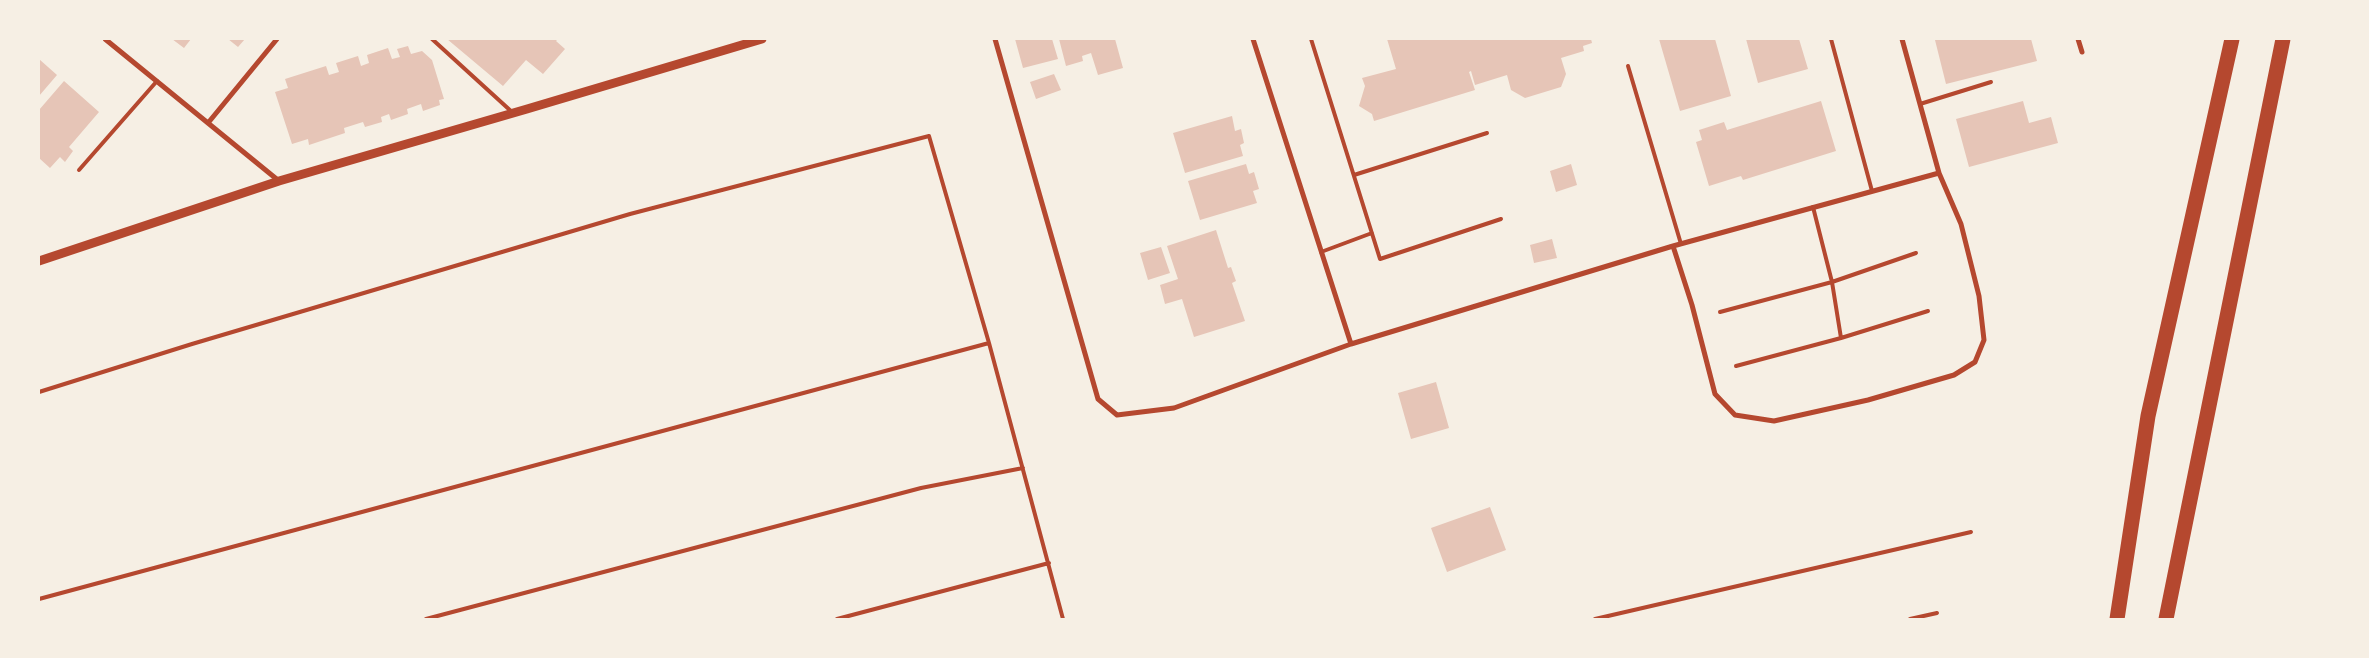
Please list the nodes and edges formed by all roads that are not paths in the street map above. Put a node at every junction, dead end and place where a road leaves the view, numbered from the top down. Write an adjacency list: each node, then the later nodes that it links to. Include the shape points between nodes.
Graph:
1 (104, 39): 15 (street)
2 (277, 39): 19 (street)
3 (432, 39): 18 (lane)
4 (762, 39): 18 (street)
5 (994, 39): 39 (street, via 1098,398 1117,415 1174,408)
6 (1253, 39): 31 (street)
7 (1311, 39): 23 (lane)
8 (1831, 39): 25 (lane)
9 (1902, 39): 17 (street)
10 (2078, 39): 13 (street)
11 (2232, 39): 52 (highway, via 2148,416)
12 (2283, 39): 53 (highway)
13 (2082, 52)
14 (1628, 66): 29 (lane)
15 (157, 81): 19 (street); 21 (lane)
16 (1991, 82): 17 (lane)
17 (1920, 104): 22 (street)
18 (514, 113): 24 (street)
19 (208, 123): 24 (street)
20 (1487, 133): 23 (lane)
21 (79, 170)
22 (1939, 173): 25 (street); 30 (street, via 1961,224 1979,296 1984,340 1975,362 1954,375 1868,400 1774,421 1734,415 1715,394 1692,305)
23 (1354, 175): 28 (lane)
24 (279, 180): 33 (street)
25 (1872, 191): 26 (street)
26 (1813, 207): 29 (street); 34 (lane)
27 (1501, 219): 28 (lane, via 1380,259)
28 (1372, 233): 31 (lane)
29 (1680, 244): 30 (street)
30 (1672, 246): 39 (street)
31 (1321, 252): 39 (street)
32 (1916, 253): 34 (lane)
33 (39, 261)
34 (1832, 282): 36 (lane); 37 (lane)
35 (1928, 311): 37 (lane)
36 (1720, 312)
37 (1841, 338): 40 (lane)
38 (989, 344): 41 (lane, via 930,136 630,214); 42 (lane); 45 (lane)
39 (1351, 344)
40 (1736, 366)
41 (39, 392)
42 (1023, 468): 44 (lane); 47 (lane, via 921,488)
43 (1972, 532): 50 (lane)
44 (1049, 563): 48 (lane); 49 (lane)
45 (39, 599)
46 (1937, 613): 51 (lane)
47 (426, 619)
48 (837, 619)
49 (1063, 619)
50 (1595, 619)
51 (1910, 619)
52 (2117, 619)
53 (2166, 619)

